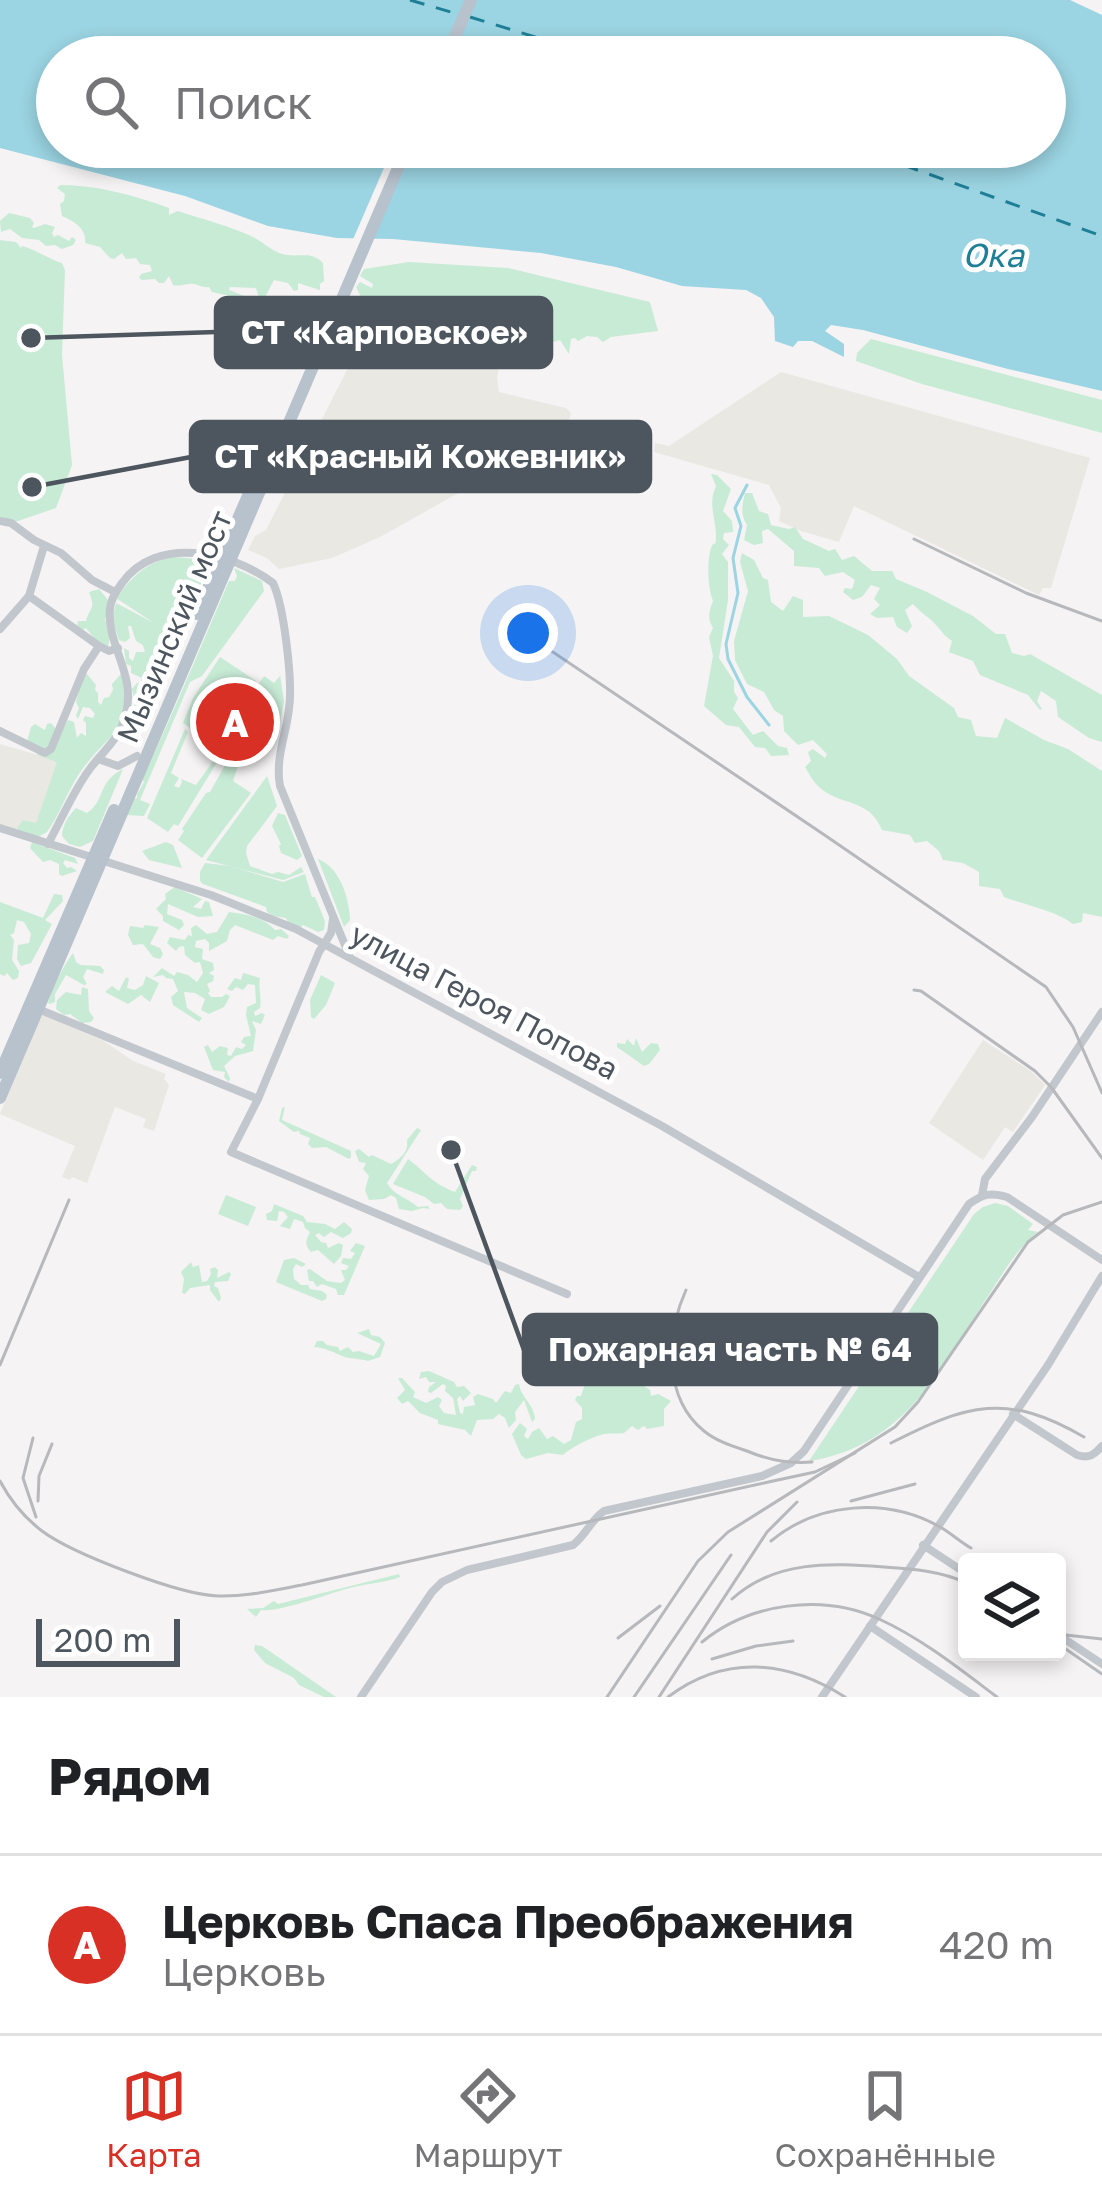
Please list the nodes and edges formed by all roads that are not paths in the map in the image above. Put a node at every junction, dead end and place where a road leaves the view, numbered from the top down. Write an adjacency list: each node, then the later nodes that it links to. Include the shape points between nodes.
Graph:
1 (466, 0): 2 (main road)
2 (451, 36)
3 (394, 168): 6 (main road, Мызинский мост)
4 (0, 520): 5 (street)
5 (45, 545): 7 (street); 8 (street)
6 (218, 577): 14 (main road, Мызинский мост); 19 (main road, Мызинский мост)
7 (116, 592): 11 (street, via 110,610); 20 (street, via 138,566 165,553 210,556 273,583 290,694 277,771)
8 (29, 596): 9 (street); 10 (street)
9 (0, 629)
10 (99, 646): 11 (street); 12 (street, via 52,749 45,753)
11 (118, 648): 13 (street, via 129,702)
12 (0, 731)
13 (116, 739): 15 (street); 16 (street, via 114,756)
14 (137, 756): 16 (street); 19 (main road, Мызинский мост)
15 (98, 759): 16 (street); 18 (street)
16 (124, 764)
17 (0, 828): 18 (street, улица Героя Попова)
18 (48, 844): 19 (street, улица Героя Попова)
19 (97, 860): 21 (street, улица Героя Попова, via 229,901); 23 (main road)
20 (333, 918): 21 (street); 22 (street)
21 (325, 944): 22 (street, улица Героя Попова); 27 (street)
22 (350, 956): 31 (street, улица Героя Попова)
23 (34, 1007): 25 (main road); 26 (main road); 27 (street)
24 (1102, 1012): 28 (street, via 985,1179)
25 (0, 1073)
26 (0, 1098)
27 (258, 1099): 32 (street, via 231,1152)
28 (982, 1195): 29 (street, via 1007,1197); 31 (street)
29 (1102, 1260)
30 (1102, 1276): 33 (street)
31 (919, 1277): 41 (street, via 791,1463 604,1511 573,1545 451,1576)
32 (567, 1294)
33 (1013, 1414): 34 (street, via 1077,1455); 35 (street)
34 (1102, 1446)
35 (923, 1545): 36 (street); 37 (street)
36 (958, 1568)
37 (870, 1626): 40 (street); 42 (street)
38 (1066, 1640): 39 (street)
39 (1102, 1664)
40 (825, 1696)
41 (361, 1697)
42 (976, 1697)

